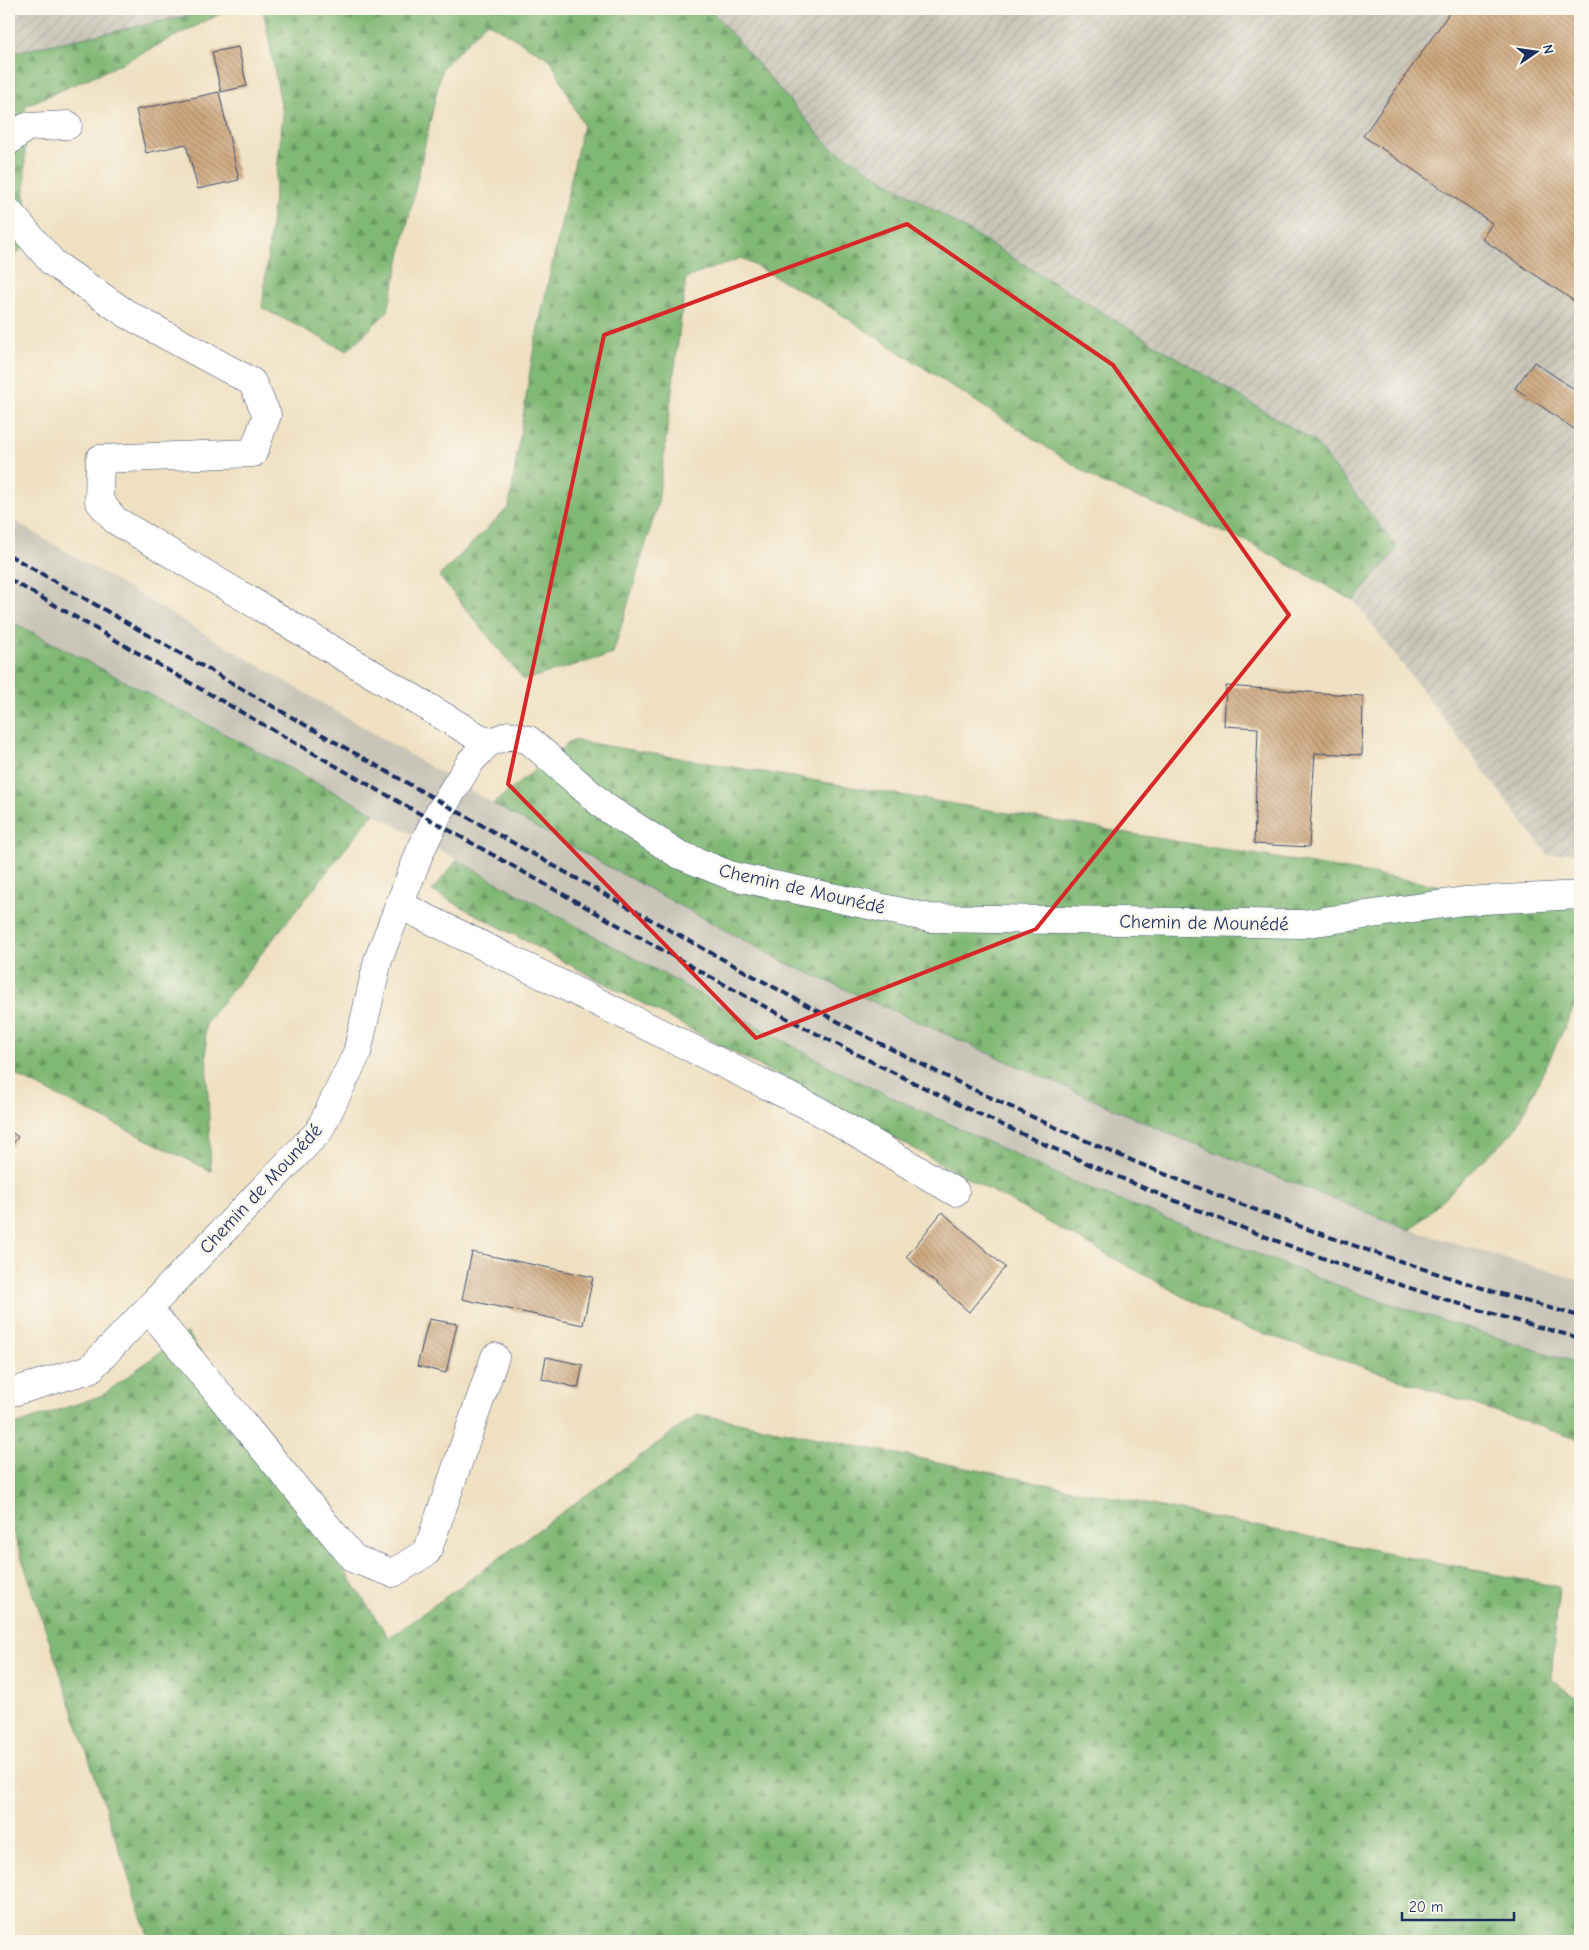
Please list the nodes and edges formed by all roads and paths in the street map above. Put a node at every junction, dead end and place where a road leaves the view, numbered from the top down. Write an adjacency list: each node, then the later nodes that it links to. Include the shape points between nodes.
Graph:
1 (68, 125): 2 (street, via 26,127)
2 (9, 141)
3 (9, 212): 4 (street, via 53,263 127,314 252,382 267,415 253,453 100,460 99,501 115,520)
4 (488, 743): 5 (street, Chemin de Mounédé, via 509,735 529,740 604,807 678,854 732,876 930,918 1302,924 1464,901); 6 (street, Chemin de Mounédé, via 471,761 437,816)
5 (1580, 895)
6 (400, 905): 7 (street, via 817,1110); 8 (street, Chemin de Mounédé, via 378,960 357,1053 319,1131)
7 (955, 1192)
8 (149, 1309): 9 (street, via 354,1559 393,1573 427,1552); 10 (street, Chemin de Mounédé, via 90,1370)
9 (495, 1357)
10 (9, 1393)

